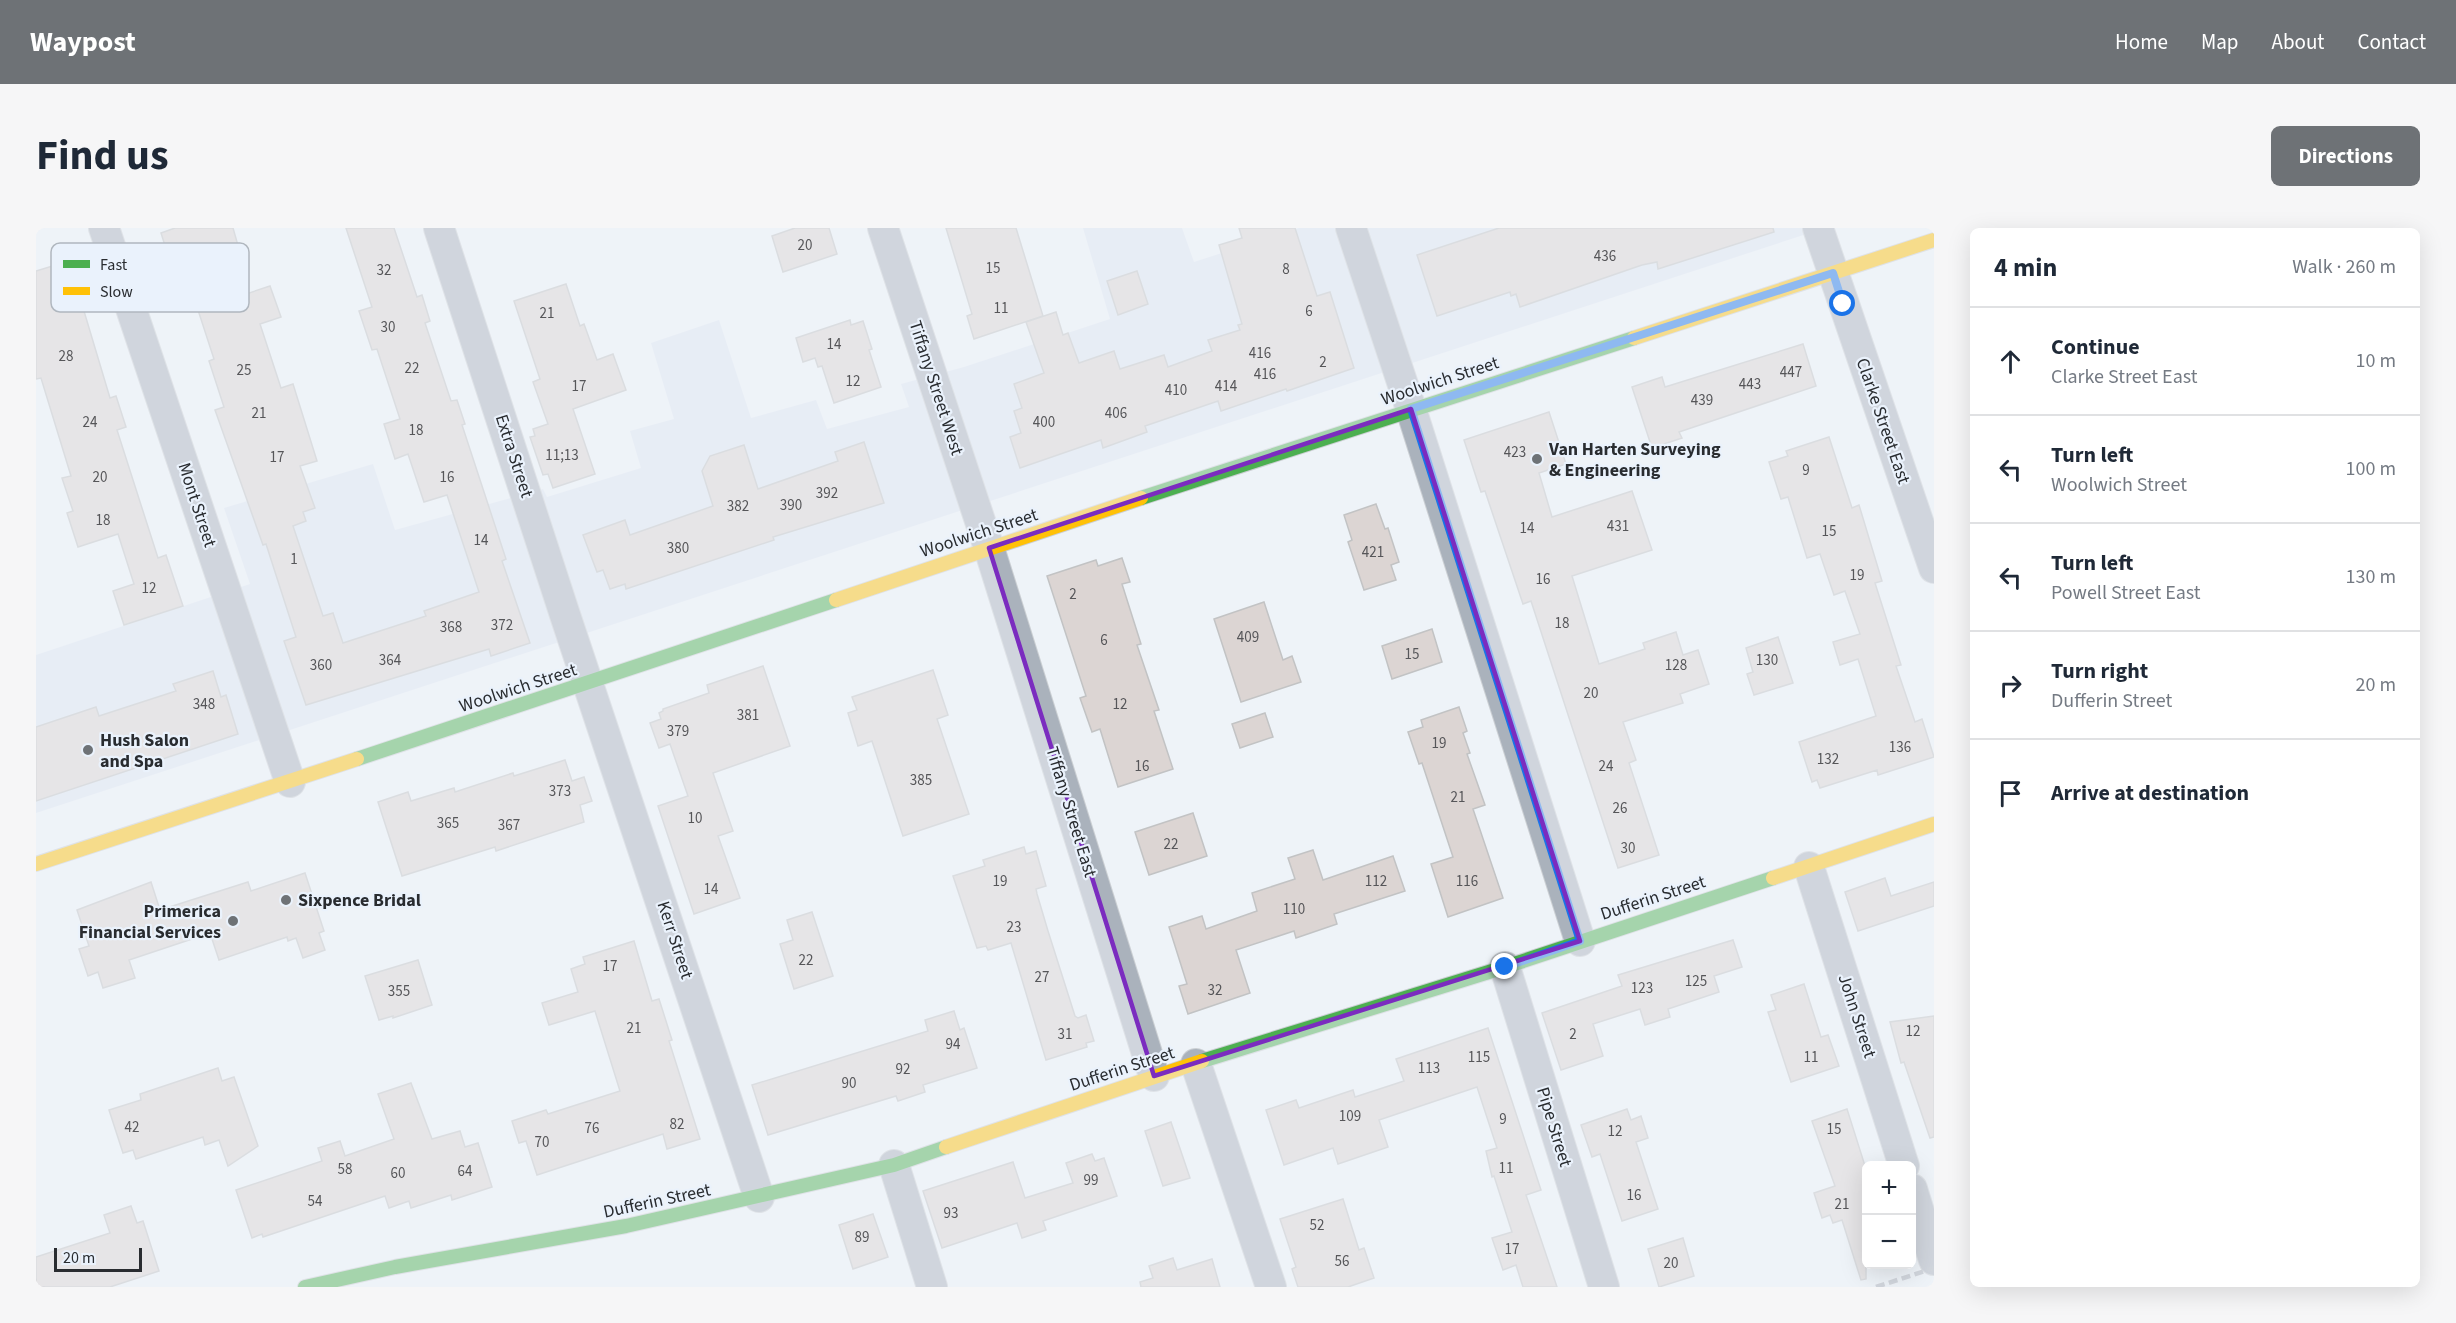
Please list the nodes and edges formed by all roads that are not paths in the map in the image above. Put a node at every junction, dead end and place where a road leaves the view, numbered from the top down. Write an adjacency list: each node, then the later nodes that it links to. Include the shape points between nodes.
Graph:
1 (104, 228): 7 (street, Mont Street)
2 (439, 228): 13 (street, Extra Street)
3 (883, 228): 11 (street, Tiffany Street West)
4 (1351, 228): 10 (street)
5 (1818, 228): 8 (street, Clarke Street East)
6 (1934, 240): 8 (main road, Woolwich Street)
7 (109, 243)
8 (1833, 273): 10 (main road, Woolwich Street); 12 (street, Clarke Street East)
9 (132, 312): 14 (street, Mont Street)
10 (1411, 409): 11 (main road, Woolwich Street); 18 (street)
11 (989, 548): 13 (main road, Woolwich Street); 21 (street, Tiffany Street East)
12 (1934, 568)
13 (589, 684): 14 (main road, Woolwich Street); 24 (street, Kerr Street)
14 (290, 782): 16 (main road, Woolwich Street)
15 (1934, 824): 17 (main road, Dufferin Street)
16 (36, 864)
17 (1809, 867): 18 (main road, Dufferin Street); 22 (street, John Street)
18 (1580, 941): 19 (main road, Dufferin Street)
19 (1505, 967): 20 (main road, Dufferin Street); 30 (street, Pipe Street)
20 (1196, 1064): 21 (main road, Dufferin Street); 29 (street)
21 (1154, 1076): 23 (main road, Dufferin Street)
22 (1902, 1161)
23 (894, 1165): 24 (main road, Dufferin Street); 28 (street)
24 (759, 1197): 27 (main road, Dufferin Street)
25 (1916, 1204): 26 (street)
26 (1934, 1260)
27 (305, 1287)
28 (932, 1287)
29 (1271, 1287)
30 (1604, 1287)

